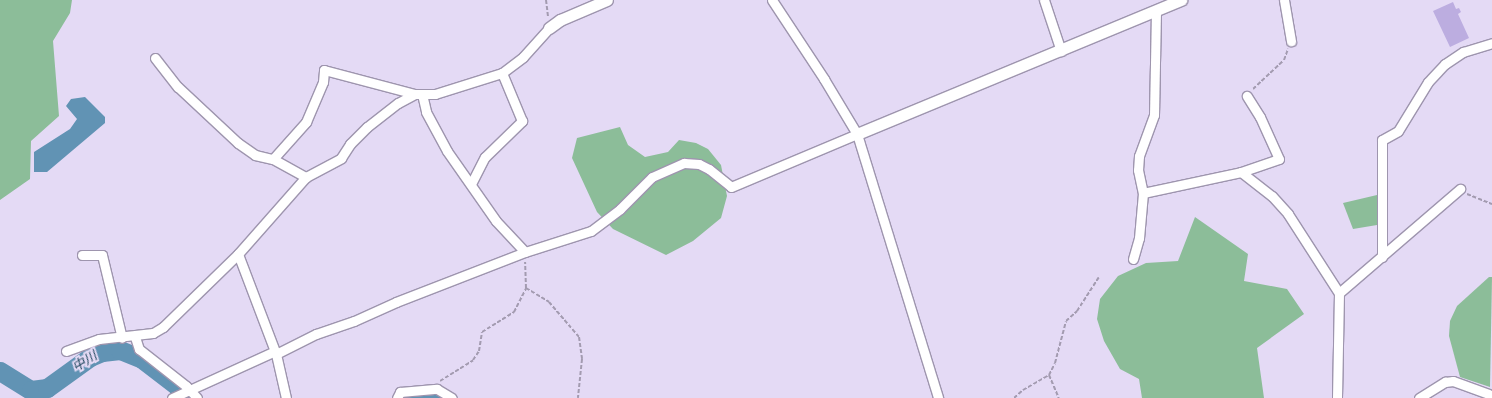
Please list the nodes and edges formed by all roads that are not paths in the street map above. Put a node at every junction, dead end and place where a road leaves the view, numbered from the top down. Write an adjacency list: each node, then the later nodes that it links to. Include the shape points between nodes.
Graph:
1 (607, 0): 7 (street, via 560,20)
2 (772, 0): 15 (street)
3 (1044, 0): 10 (street)
4 (1181, 0): 6 (street)
5 (1284, 0): 8 (street)
6 (1156, 11): 10 (street); 21 (street, via 1154,115 1139,156 1138,170)
7 (549, 28): 12 (street, via 523,57)
8 (1291, 41)
9 (1492, 44): 25 (street, via 1464,52 1446,64 1428,82 1398,131 1382,140)
10 (1061, 50): 15 (street)
11 (155, 58): 16 (street, via 178,87 238,143 255,155)
12 (502, 73): 13 (street, via 435,94); 19 (street, via 522,121 484,157)
13 (418, 94): 16 (street, via 324,70 323,82 306,122); 18 (street, via 398,103 367,127 332,165); 19 (street, via 447,151)
14 (1247, 96): 17 (street, via 1260,117 1279,159)
15 (857, 134): 22 (street, via 731,187 709,169 699,164 684,163 652,177 601,226); 38 (street)
16 (273, 159): 18 (street)
17 (1241, 172): 21 (street); 27 (street, via 1272,196 1288,214)
18 (306, 177): 23 (street)
19 (471, 184): 22 (street, via 496,221)
20 (1460, 189): 25 (street)
21 (1143, 193): 26 (street)
22 (524, 252): 31 (street)
23 (238, 254): 28 (street, via 163,327 153,333); 31 (street)
24 (82, 255): 29 (street, via 102,255)
25 (1382, 257): 27 (street)
26 (1133, 259)
27 (1339, 293): 39 (street)
28 (136, 337): 29 (street); 32 (street, via 139,349)
29 (122, 338): 30 (street, via 99,340)
30 (66, 351)
31 (276, 352): 32 (street); 36 (street)
32 (194, 394): 35 (street)
33 (1489, 394): 40 (street, via 1453,381 1445,382)
34 (398, 396): 37 (street, via 437,389)
35 (172, 398)
36 (286, 398)
37 (452, 398)
38 (938, 398)
39 (1337, 398)
40 (1419, 398)

